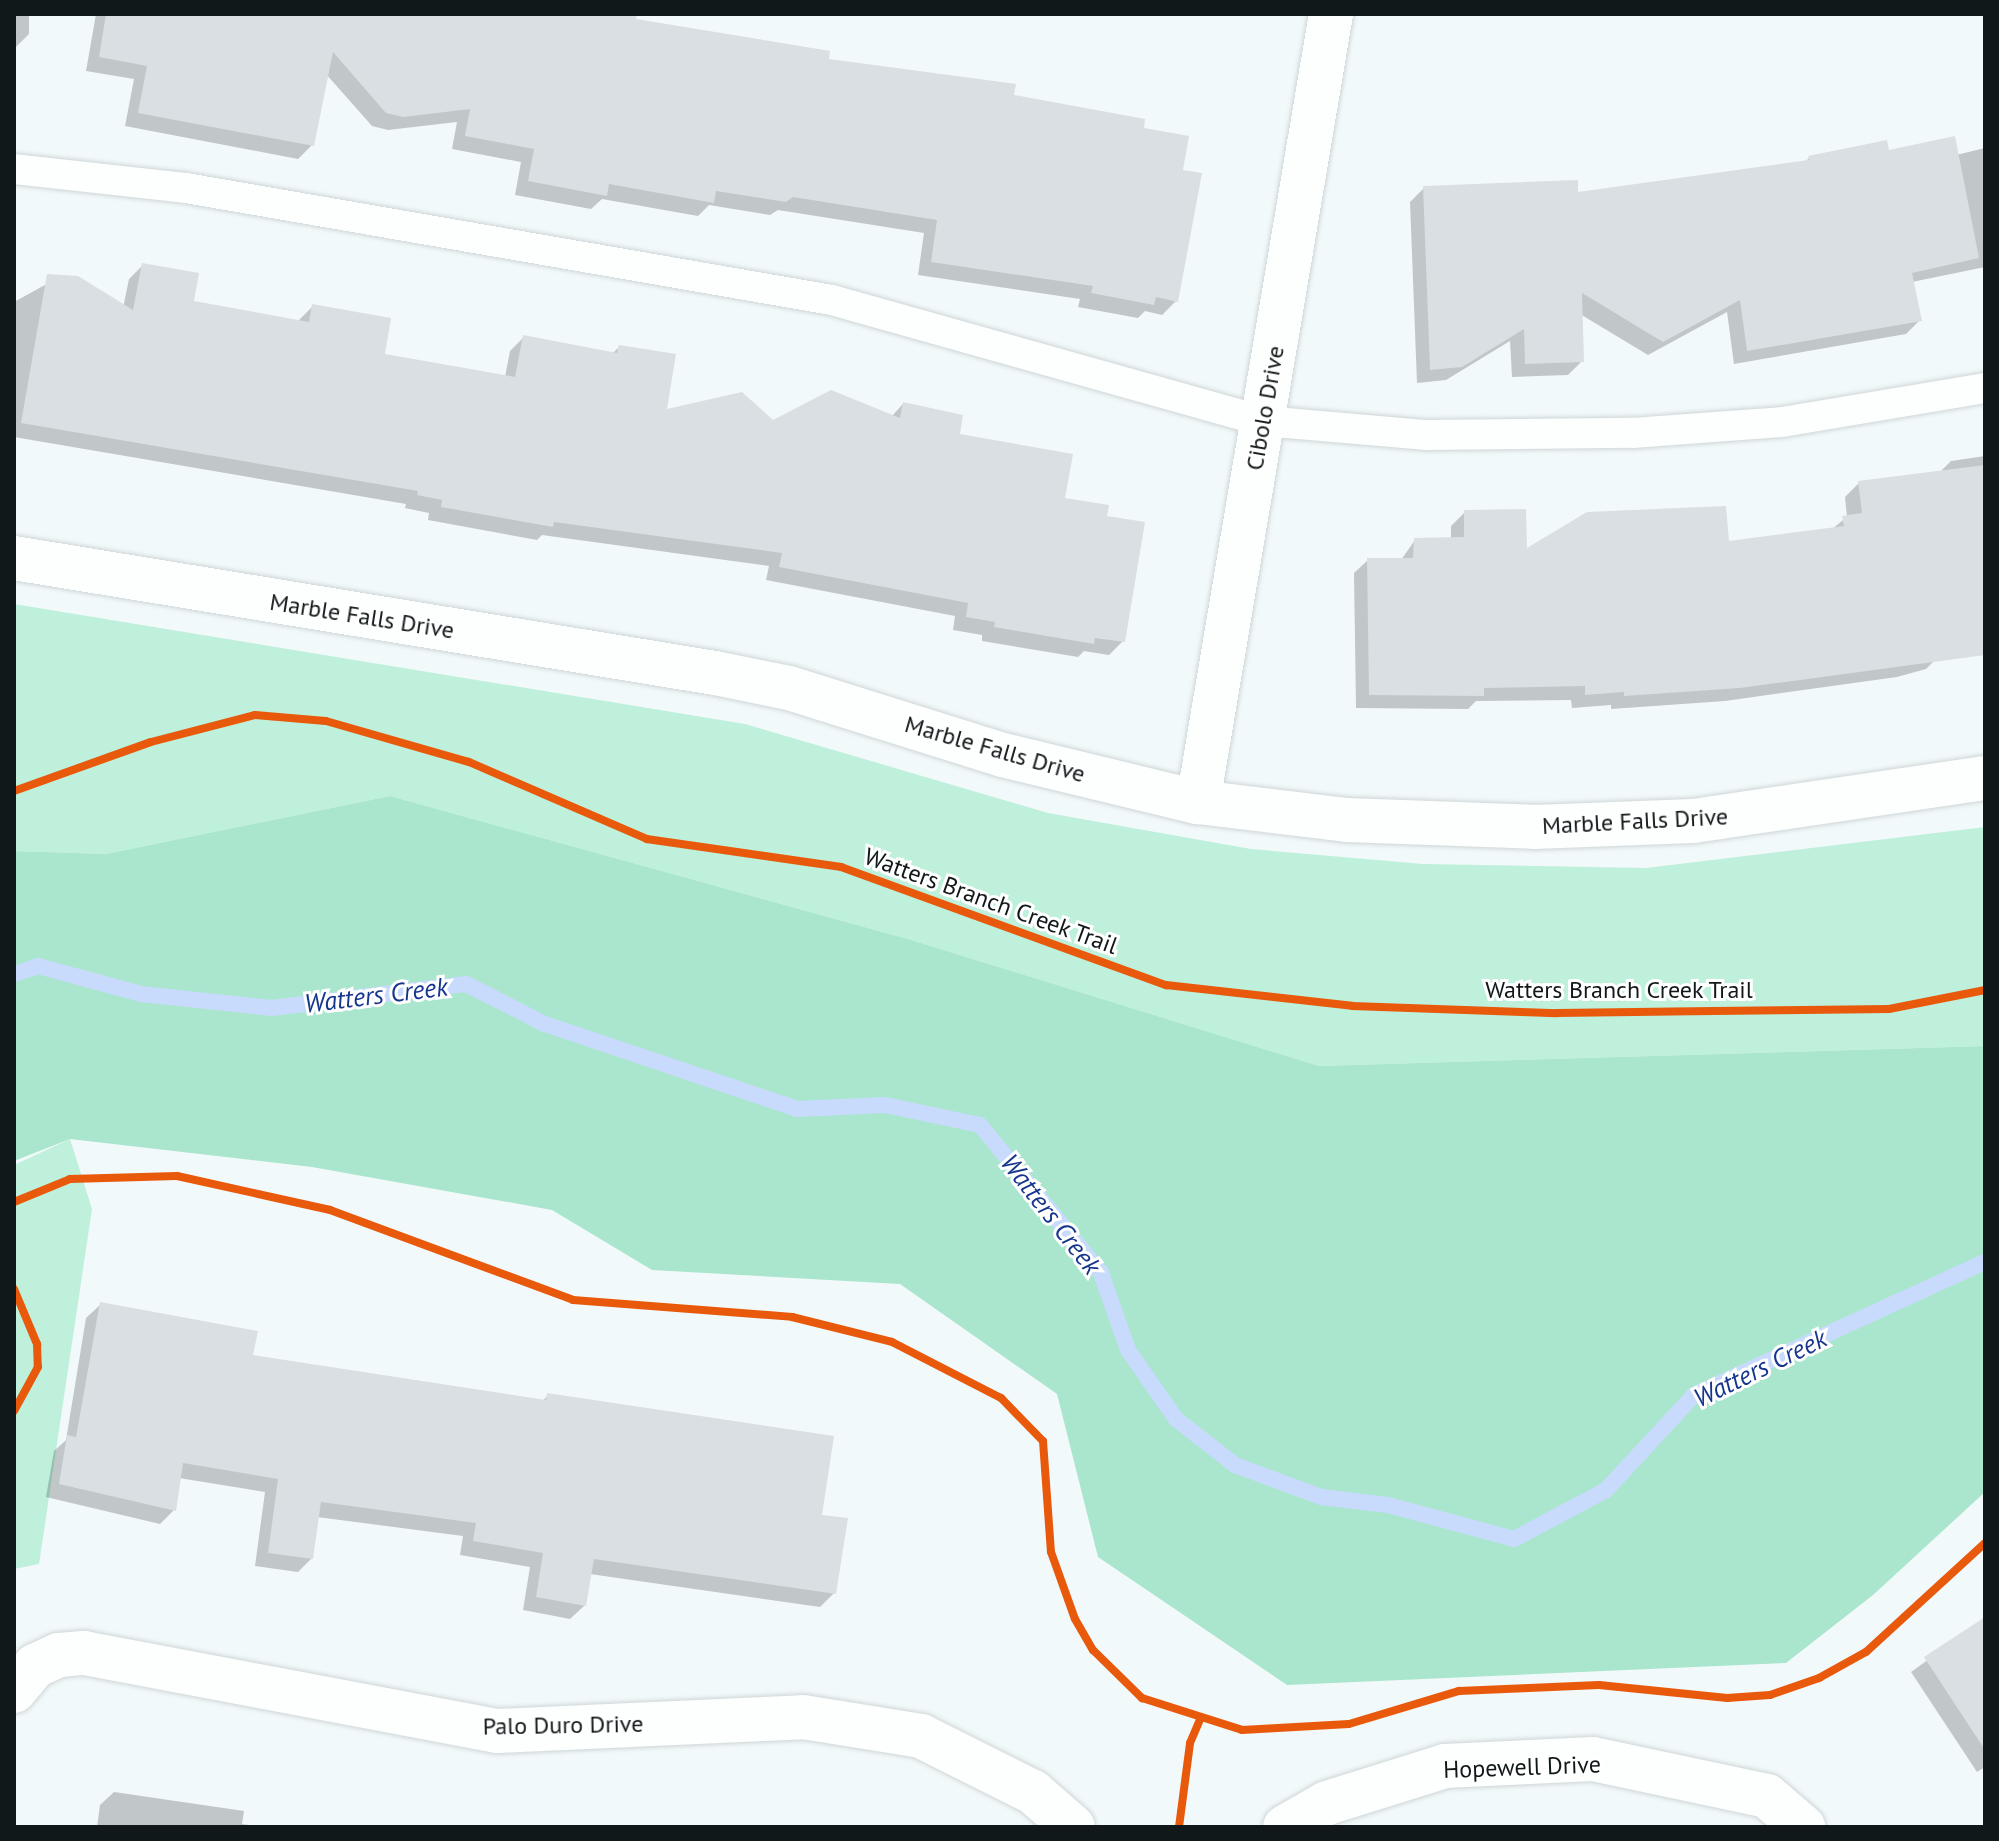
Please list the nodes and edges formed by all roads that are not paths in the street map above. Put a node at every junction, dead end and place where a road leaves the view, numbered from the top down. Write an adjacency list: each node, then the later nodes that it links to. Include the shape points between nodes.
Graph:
1 (1331, 14): 4 (street, Cibolo Drive)
2 (14, 169): 4 (lane, via 186,188 832,300)
3 (1985, 388): 4 (lane, via 1782,422 1633,433 1427,435)
4 (1263, 421): 7 (street, Cibolo Drive)
5 (14, 558): 7 (street, Marble Falls Drive, via 789,688 1003,755)
6 (1985, 778): 7 (street, Marble Falls Drive, via 1693,821 1534,827 1347,820)
7 (1198, 802)
8 (25, 1678): 9 (street, Palo Duro Drive, via 59,1655 84,1653 498,1731 803,1717 921,1736 1033,1792)
9 (1073, 1827)
10 (1285, 1827): 11 (street, Hopewell Drive, via 1327,1803 1445,1766 1593,1759 1767,1796)
11 (1803, 1827)

